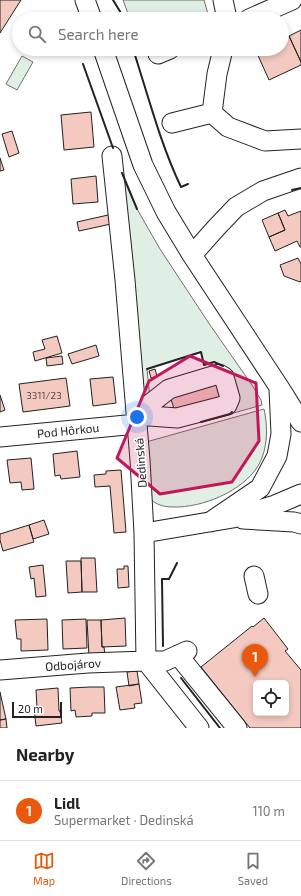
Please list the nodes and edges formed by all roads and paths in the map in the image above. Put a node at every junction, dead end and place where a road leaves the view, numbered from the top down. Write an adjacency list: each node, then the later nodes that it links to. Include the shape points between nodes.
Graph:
1 (85, 0): 4 (street)
2 (224, 0): 5 (street)
3 (292, 0): 6 (street)
4 (89, 12)
5 (226, 12)
6 (265, 12)
7 (105, 56): 14 (street, via 143,165 166,212)
8 (221, 56): 9 (street)
9 (212, 113): 10 (street); 11 (street, via 228,127 265,141)
10 (172, 123)
11 (301, 139)
12 (112, 156): 17 (street, Dedinská)
13 (301, 178): 14 (street, via 263,191 236,207)
14 (192, 255): 15 (street)
15 (279, 387): 16 (street); 18 (street); 22 (street, via 282,434 276,456 260,488)
16 (301, 396)
17 (136, 419): 19 (street, Pod Hôrkou); 24 (street, Dedinská)
18 (301, 422)
19 (0, 437)
20 (301, 494): 21 (street)
21 (233, 518): 22 (street); 23 (street)
22 (210, 522): 24 (street)
23 (301, 524)
24 (144, 533): 27 (street, Dedinská)
25 (254, 576): 26 (street)
26 (258, 594)
27 (146, 661): 28 (street, Odbojárov); 29 (street); 30 (street, Odbojárov, via 165,662 182,653)
28 (0, 670)
29 (199, 728)
30 (237, 728)

